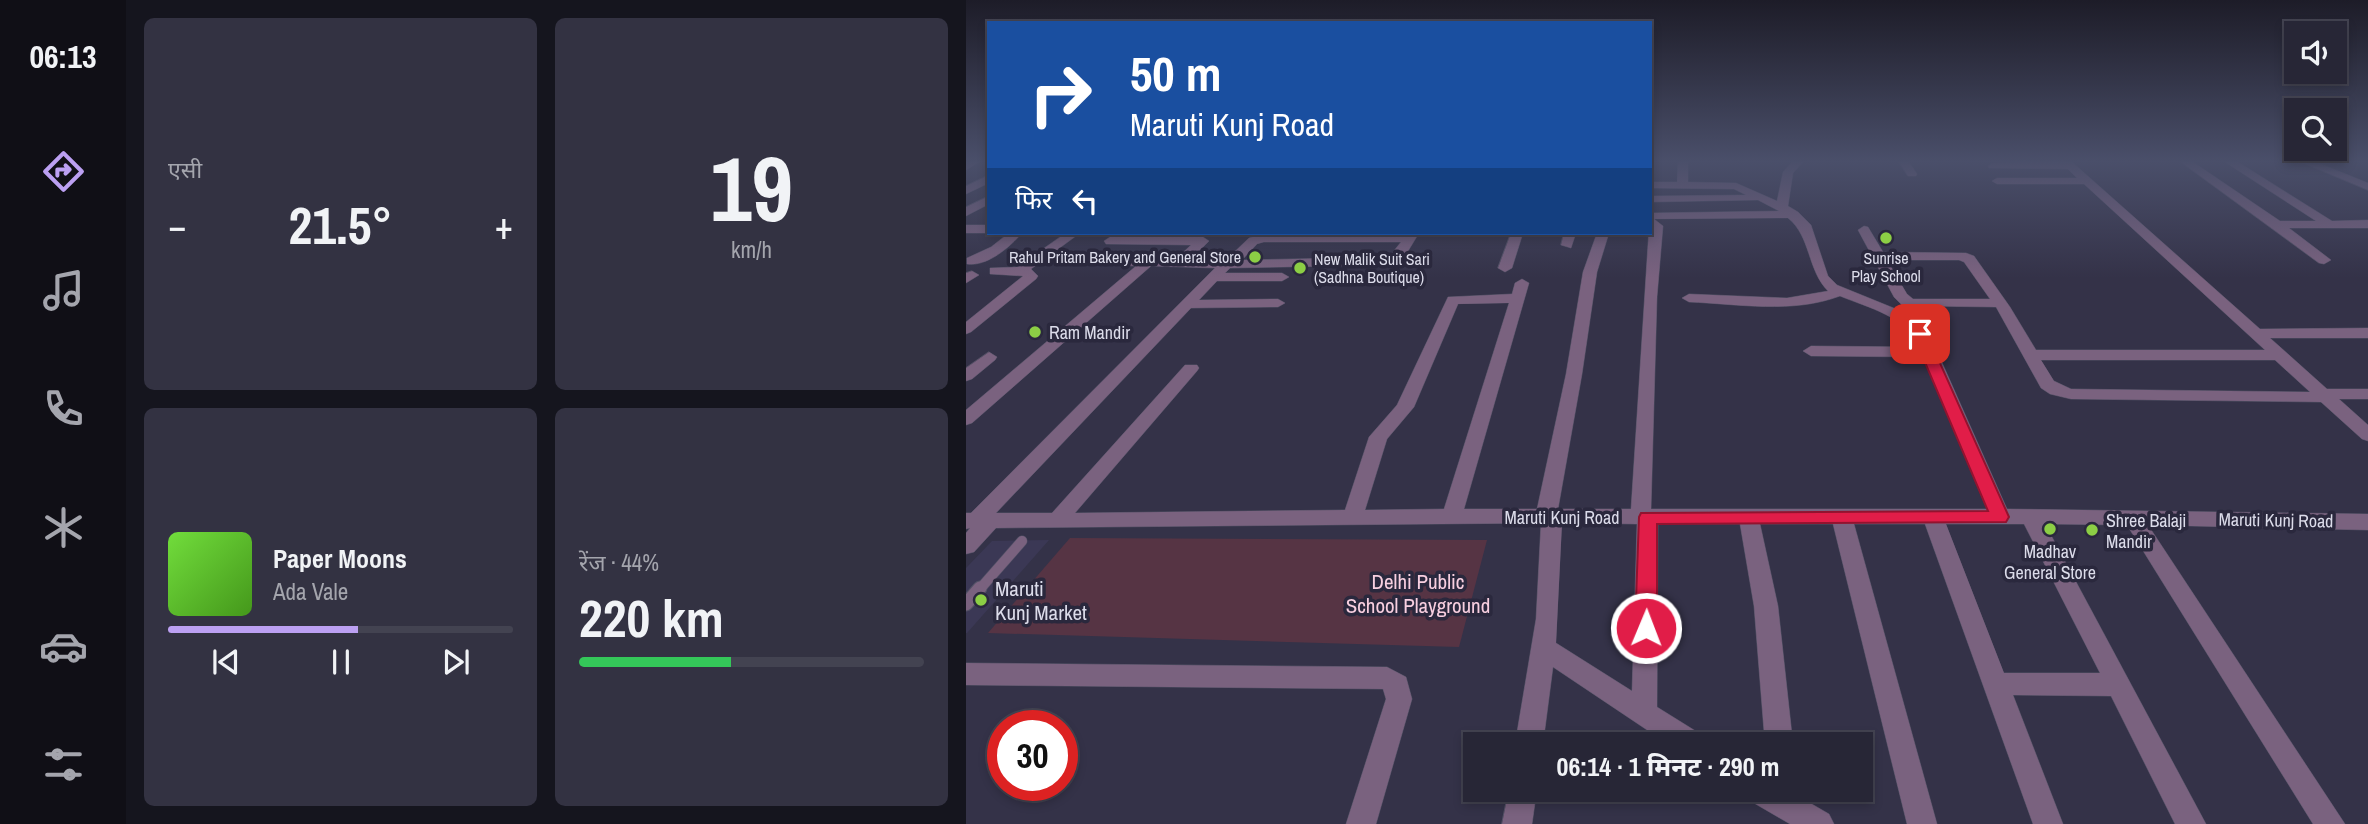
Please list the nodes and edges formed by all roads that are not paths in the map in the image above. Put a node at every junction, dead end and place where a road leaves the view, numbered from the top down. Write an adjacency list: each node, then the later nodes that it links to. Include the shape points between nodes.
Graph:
1 (986, 200): 8 (street)
2 (1769, 200): 7 (street)
3 (1788, 200): 7 (street)
4 (2108, 200): 43 (street)
5 (2242, 200): 13 (street)
6 (2292, 200): 11 (street)
7 (1788, 210): 9 (street); 34 (street, via 1805,225 1822,277)
8 (966, 212)
9 (1652, 219)
10 (1652, 221): 59 (street, via 1657,226 1650,297)
11 (2330, 224): 12 (street); 13 (street)
12 (2368, 224)
13 (2277, 225): 26 (street)
14 (1864, 230): 22 (street)
15 (1014, 235): 31 (street)
16 (1071, 235): 30 (street)
17 (1516, 235): 28 (street)
18 (1602, 235): 56 (street, via 1590,272)
19 (1412, 236): 27 (street, via 1263,238 1253,241); 27 (street, via 1391,261)
20 (1209, 237): 21 (street); 25 (street)
21 (1111, 241)
22 (1879, 256): 37 (street, via 1967,257); 39 (street, via 1900,295)
23 (1076, 260): 24 (street)
24 (1150, 260): 25 (street); 53 (street)
25 (1182, 260): 27 (street)
26 (2323, 260)
27 (1229, 263): 32 (street)
28 (1505, 268)
29 (995, 271): 30 (street)
30 (1020, 271): 41 (street, via 1031,276)
31 (970, 272)
32 (1214, 277): 33 (street); 38 (street)
33 (1282, 277)
34 (1839, 292): 35 (street, via 1808,300); 40 (street)
35 (1689, 298)
36 (1278, 303): 38 (street)
37 (2000, 303): 39 (street); 46 (street)
38 (1189, 304): 67 (street)
39 (1912, 304): 40 (street)
40 (1898, 315): 45 (street, via 1915,327)
41 (966, 330)
42 (2368, 333): 43 (street)
43 (2254, 334): 47 (street)
44 (1811, 351): 45 (street)
45 (1928, 352): 60 (street)
46 (2030, 355): 47 (street); 52 (street, via 2047,384 2071,394)
47 (2278, 355): 52 (street)
48 (989, 357): 50 (street)
49 (1191, 368): 62 (street)
50 (966, 376)
51 (2368, 394): 52 (street)
52 (2323, 396): 55 (street)
53 (973, 407): 54 (street)
54 (966, 419)
55 (2368, 435)
56 (1549, 516): 58 (street, Maruti Kunj Road); 59 (street, Maruti Kunj Road); 72 (street, via 1551,591)
57 (1353, 517): 58 (street, Maruti Kunj Road); 58 (street, via 1378,437 1405,407 1453,300 1520,290); 62 (street, Maruti Kunj Road)
58 (1452, 517)
59 (1644, 517): 63 (street, Maruti Kunj Road); 76 (street)
60 (2000, 517): 61 (street, Maruti Kunj Road); 65 (street, Maruti Kunj Road)
61 (2031, 517): 66 (street, Maruti Kunj Road); 75 (street)
62 (1059, 518): 67 (street, Maruti Kunj Road)
63 (1749, 518): 64 (street, Maruti Kunj Road); 79 (street, via 1766,606)
64 (1842, 518): 65 (street, Maruti Kunj Road); 85 (street)
65 (1933, 518): 74 (street)
66 (2133, 518): 68 (street, Maruti Kunj Road); 88 (street)
67 (978, 520): 70 (street)
68 (2368, 522)
69 (1022, 541): 71 (lane)
70 (966, 546)
71 (966, 604)
72 (1544, 648): 76 (street); 77 (street)
73 (966, 674): 82 (street, via 1387,678 1397,685 1399,699)
74 (1995, 684): 75 (street); 86 (street)
75 (2119, 685): 87 (street)
76 (1644, 710): 78 (street)
77 (1532, 732)
78 (1675, 732)
79 (1778, 732)
80 (1521, 802): 83 (street)
81 (1790, 802): 84 (street)
82 (1361, 824)
83 (1517, 824)
84 (1819, 824)
85 (1922, 824)
86 (2048, 824)
87 (2192, 824)
88 (2330, 824)

